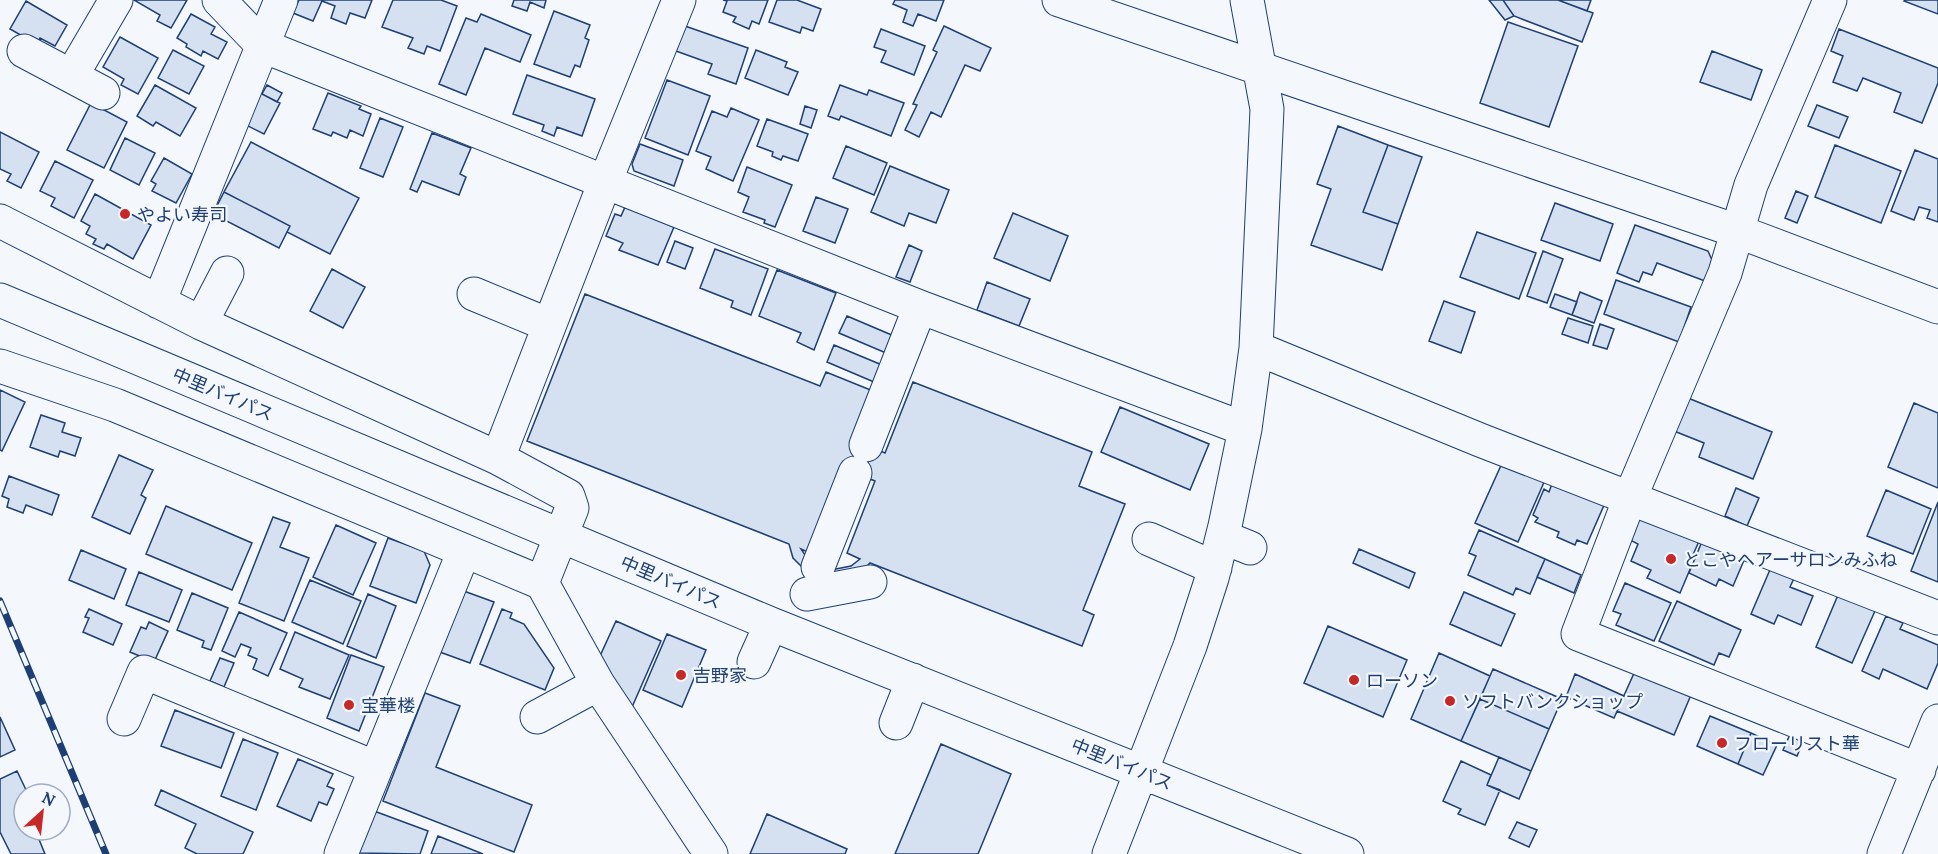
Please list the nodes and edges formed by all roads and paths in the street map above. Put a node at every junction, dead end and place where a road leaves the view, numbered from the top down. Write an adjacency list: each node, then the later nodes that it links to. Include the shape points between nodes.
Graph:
1 (117, 0): 11 (street)
2 (219, 0): 8 (street)
3 (281, 0): 8 (street)
4 (679, 0): 13 (street)
5 (1059, 0): 10 (street)
6 (1247, 0): 10 (street)
7 (1830, 0): 15 (street, via 1751,185)
8 (264, 46): 13 (street); 19 (street)
9 (24, 51): 11 (street)
10 (1260, 68): 15 (street); 24 (street, via 1267,109)
11 (72, 75): 12 (street)
12 (103, 93)
13 (605, 182): 20 (street); 23 (street)
14 (0, 221): 19 (street)
15 (1737, 231): 21 (street); 28 (street, via 1725,273)
16 (227, 273): 22 (street)
17 (474, 294): 23 (street)
18 (0, 300): 29 (street, 中里バイパス)
19 (159, 302): 22 (street)
20 (920, 307): 26 (street); 33 (street)
21 (1938, 308)
22 (201, 323): 27 (street)
23 (549, 325): 27 (street)
24 (1256, 348): 26 (street); 28 (street)
25 (0, 366): 31 (street, via 115,405)
26 (1245, 429): 32 (street, via 1237,542)
27 (498, 458): 29 (street, via 568,496 573,508)
28 (1630, 498): 36 (street); 46 (street, via 1578,634)
29 (562, 536): 35 (street); 37 (street, 中里バイパス)
30 (1149, 539): 32 (street)
31 (464, 551): 35 (street); 45 (street)
32 (1215, 568): 47 (street, via 1190,645)
33 (813, 579): 34 (street); 37 (street)
34 (870, 582)
35 (542, 583): 40 (street)
36 (1938, 618)
37 (781, 628): 38 (street); 39 (street, 中里バイパス)
38 (754, 662)
39 (913, 680): 44 (street); 47 (street, 中里バイパス)
40 (598, 684): 41 (street); 49 (street)
41 (537, 717)
42 (124, 719): 45 (street, via 144,672)
43 (1938, 722): 46 (street)
44 (896, 723)
45 (376, 768): 48 (street)
46 (1919, 770): 52 (street)
47 (1140, 771): 50 (street); 51 (street, 中里バイパス)
48 (341, 854)
49 (711, 854)
50 (1109, 854)
51 (1347, 854)
52 (1884, 854)

